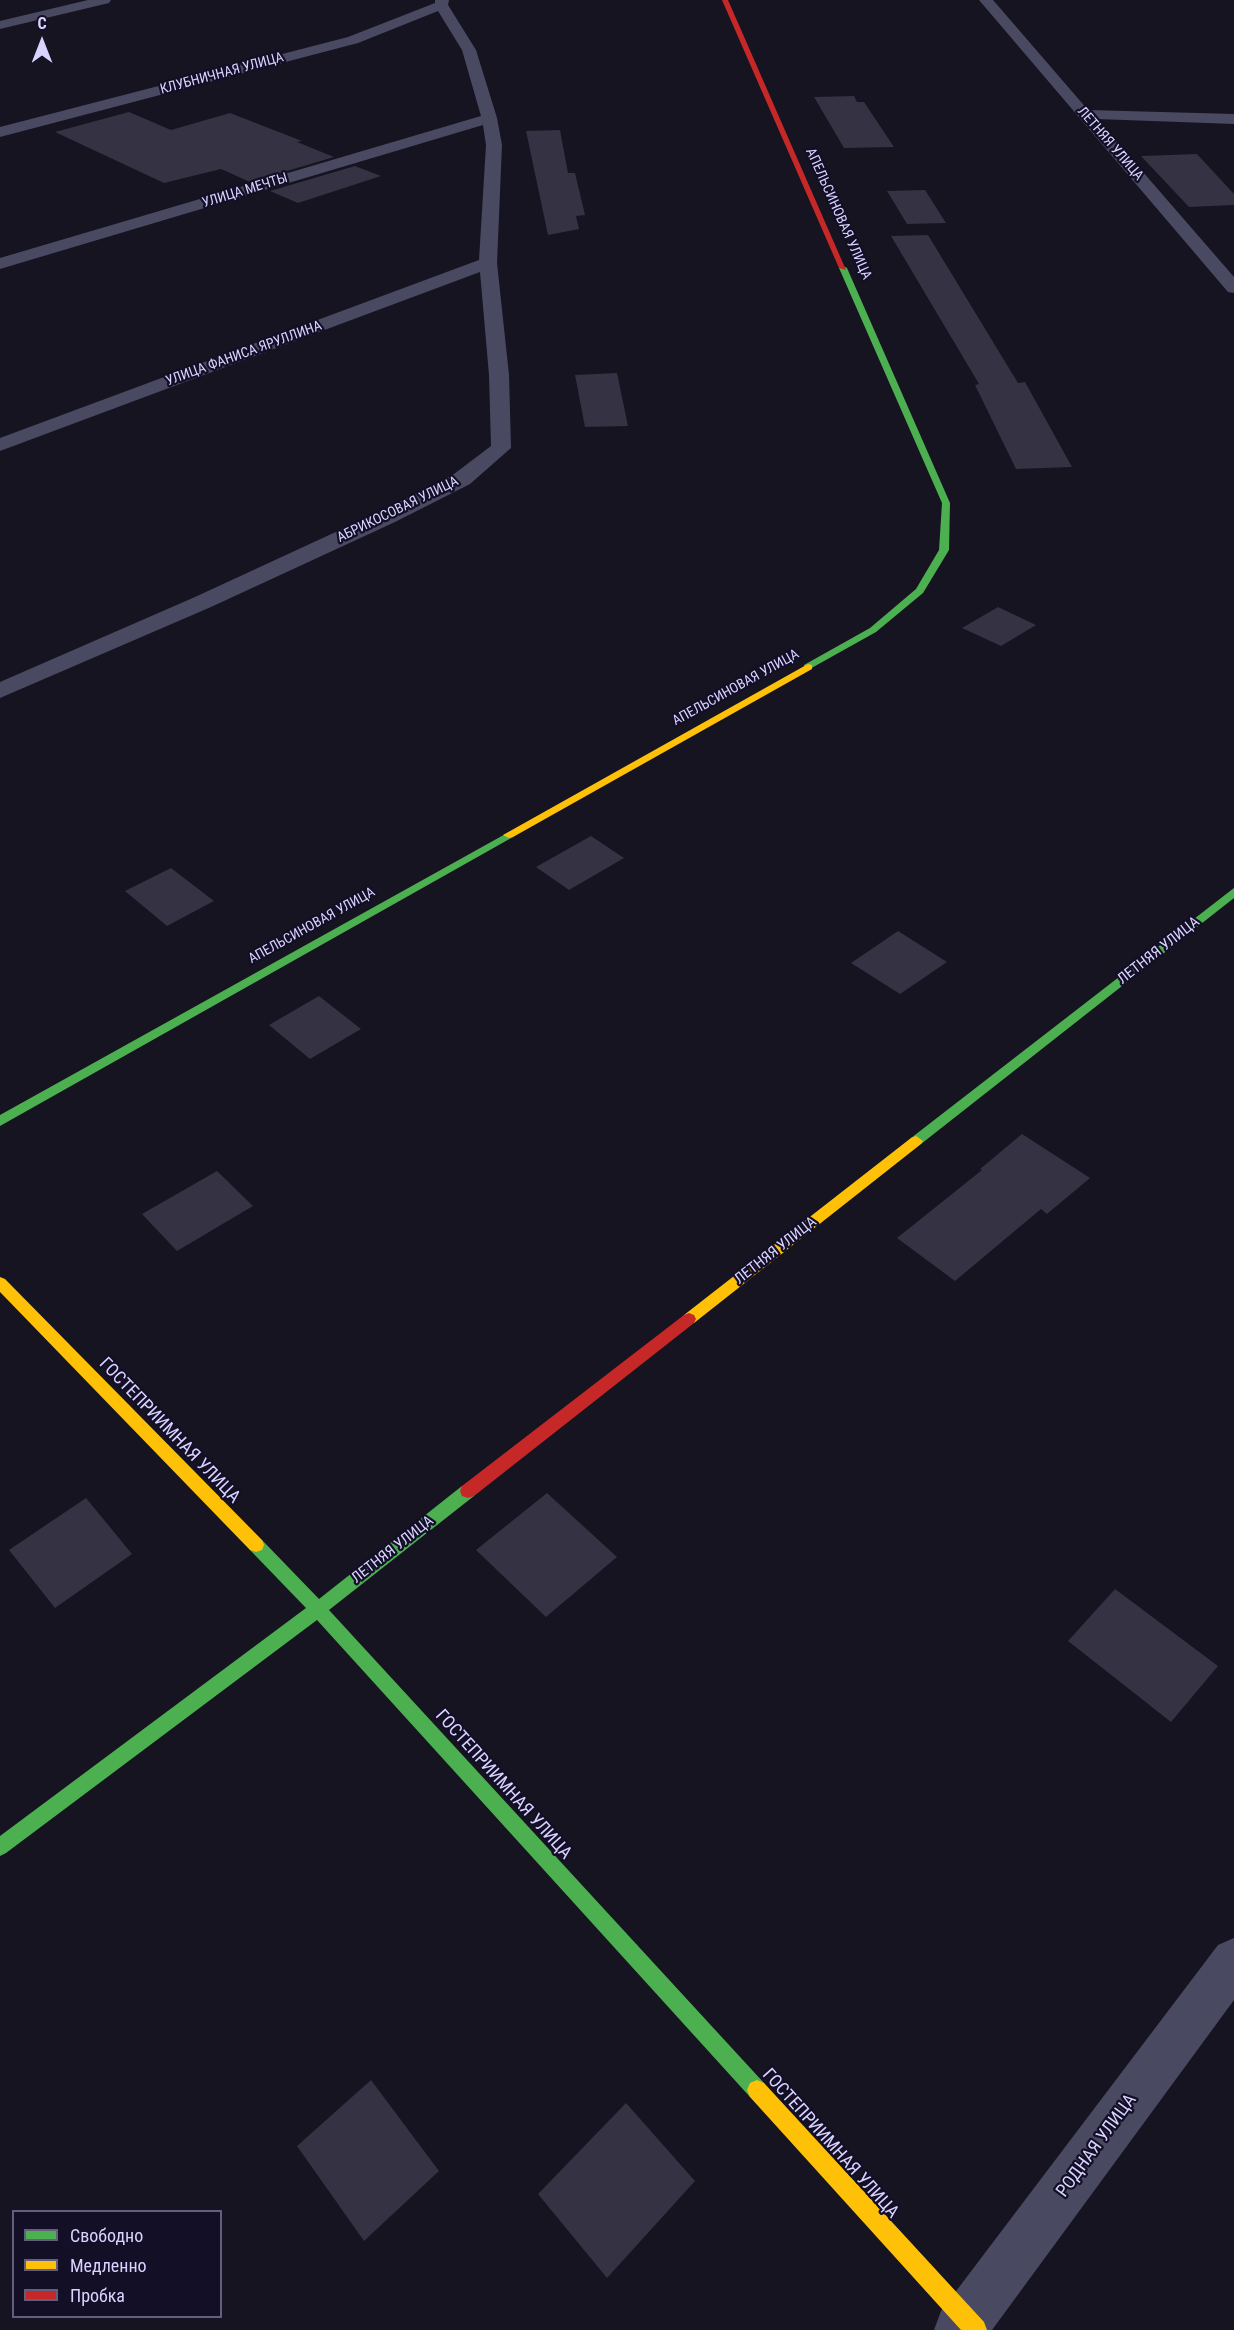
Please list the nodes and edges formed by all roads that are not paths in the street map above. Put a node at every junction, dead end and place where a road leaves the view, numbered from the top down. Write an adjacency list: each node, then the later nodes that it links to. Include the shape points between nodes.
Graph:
1 (104, 0): 5 (street)
2 (725, 0): 16 (street, АПЕЛЬСИНОВАЯ УЛИЦА, via 946,503 944,550 920,591 873,630)
3 (986, 0): 6 (street, ЛЕТНЯЯ УЛИЦА)
4 (442, 2): 7 (street, АБРИКОСОВАЯ УЛИЦА, via 469,50); 9 (street, КЛУБНИЧНАЯ УЛИЦА, via 352,40)
5 (0, 25)
6 (1084, 114): 8 (street); 12 (street, ЛЕТНЯЯ УЛИЦА)
7 (489, 118): 10 (street, АБРИКОСОВАЯ УЛИЦА, via 494,145); 11 (street, УЛИЦА МЕЧТЫ)
8 (1234, 119)
9 (0, 132)
10 (488, 263): 13 (street, УЛИЦА ФАНИСА ЯРУЛЛИНА); 14 (street, АБРИКОСОВАЯ УЛИЦА, via 499,375 501,448 462,479 387,517)
11 (0, 264)
12 (1234, 288)
13 (0, 445)
14 (0, 691)
15 (1234, 892): 18 (street, ЛЕТНЯЯ УЛИЦА)
16 (0, 1121)
17 (0, 1283): 18 (street, ГОСТЕПРИИМНАЯ УЛИЦА)
18 (318, 1609): 19 (street, ЛЕТНЯЯ УЛИЦА); 21 (street, ГОСТЕПРИИМНАЯ УЛИЦА)
19 (0, 1846)
20 (1234, 1961): 21 (street, РОДНАЯ УЛИЦА)
21 (968, 2327)

